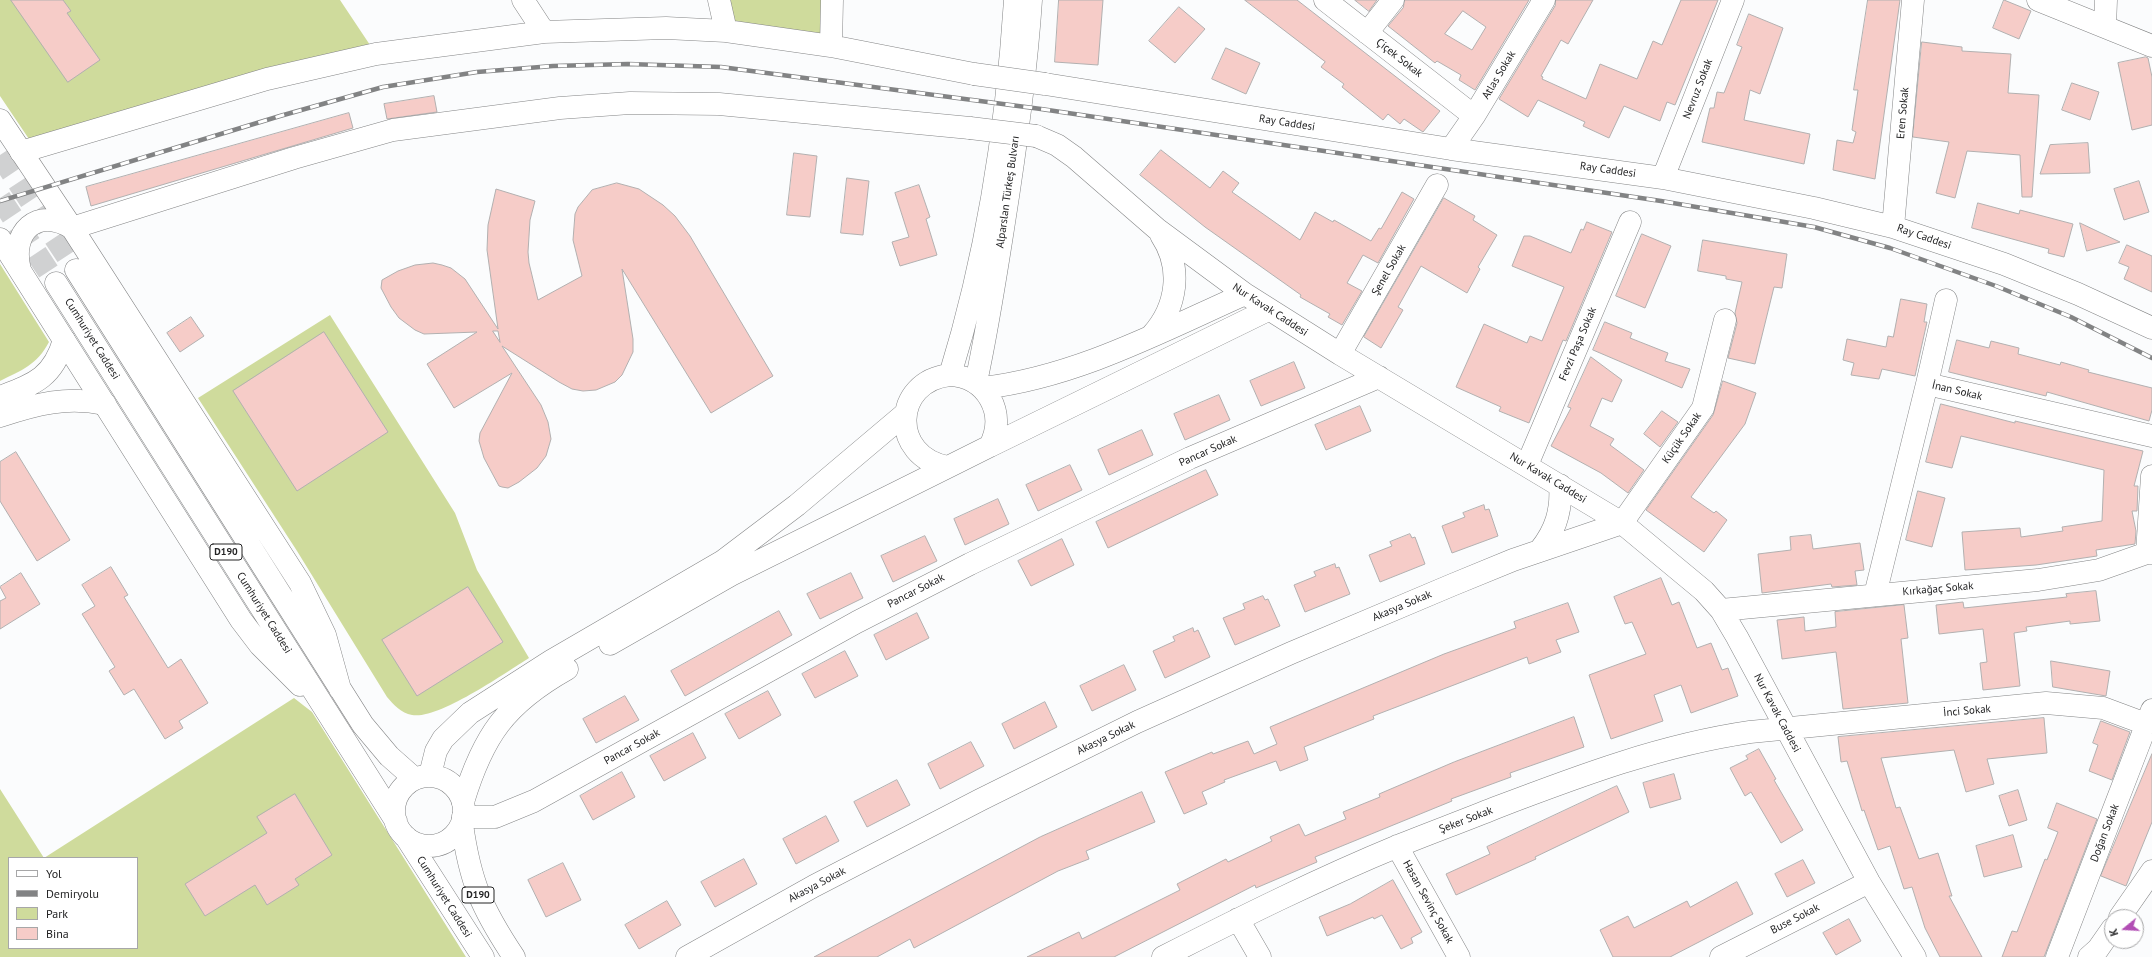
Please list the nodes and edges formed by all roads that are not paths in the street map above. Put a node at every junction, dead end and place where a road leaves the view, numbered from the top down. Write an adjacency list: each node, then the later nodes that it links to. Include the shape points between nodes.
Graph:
1 (523, 0): 15 (main road)
2 (719, 0): 14 (main road)
3 (832, 0): 17 (main road)
4 (1015, 0): 21 (main road, Alparslan Türkeş Bulvarı)
5 (1031, 0): 45 (main road, Alparslan Türkeş Bulvarı, via 1012,174)
6 (1325, 0): 16 (main road, Çiçek Sokak)
7 (1392, 0): 16 (main road)
8 (1544, 0): 19 (main road, Atlas Sokak)
9 (1733, 0): 24 (main road, Nevruz Sokak)
10 (1913, 0): 27 (main road, Eren Sokak)
11 (2038, 0): 13 (main road)
12 (2106, 0): 13 (main road)
13 (2105, 27): 18 (main road)
14 (726, 31): 15 (main road, Ray Caddesi, via 659,28); 17 (main road, Ray Caddesi)
15 (544, 32): 23 (main road, Ray Caddesi, via 376,54 267,79)
16 (1367, 33): 19 (main road, Çiçek Sokak)
17 (831, 46): 22 (main road, Ray Caddesi, bridge, via 974,74)
18 (2152, 46)
19 (1474, 116): 22 (main road, Atlas Sokak)
20 (1, 128): 23 (main road)
21 (1000, 131): 28 (main road, Nur Kavak Caddesi, bridge, via 719,104 630,103 560,108 393,130 294,158); 29 (main road, Nur Kavak Caddesi, bridge, via 1036,136 1057,146 1074,157); 42 (main road, Alparslan Türkeş Bulvarı, via 996,171 977,273)
22 (1451, 148): 24 (main road, Ray Caddesi)
23 (21, 152): 28 (main road)
24 (1663, 178): 27 (main road, Ray Caddesi)
25 (1437, 185): 41 (main road, Şenel Sokak)
26 (1630, 222): 52 (main road, Fevzi Paşa Sokak)
27 (1893, 226): 38 (main road, Ray Caddesi, via 2004,264)
28 (72, 228): 32 (main road, via 62,222 51,220 39,221 29,227 21,235 17,246); 61 (main road, via 300,583 325,635)
29 (1157, 229): 34 (main road, Nur Kavak Caddesi); 39 (main road, via 1173,259 1175,293 1162,324)
30 (0, 239): 32 (main road)
31 (76, 270): 61 (main road, Cumhuriyet Caddesi / D190)
32 (20, 271): 40 (main road)
33 (56, 283): 62 (main road, Cumhuriyet Caddesi / D190)
34 (1244, 294): 36 (main road, Nur Kavak Caddesi); 39 (main road)
35 (1946, 300): 44 (main road)
36 (1268, 310): 41 (main road, Nur Kavak Caddesi); 51 (main road)
37 (1725, 320): 56 (main road, Küçük Sokak, via 1703,408)
38 (2152, 328)
39 (1150, 337): 45 (main road, via 1065,370 1012,384)
40 (64, 340): 46 (main road, via 57,361 48,373 33,383); 47 (main road)
41 (1340, 354): 43 (main road, Nur Kavak Caddesi)
42 (950, 375): 45 (main road, via 959,375); 48 (main road, via 932,379 918,389 908,404)
43 (1379, 377): 52 (main road, Nur Kavak Caddesi); 66 (main road, Pancar Sokak, via 1190,458 970,564 857,622 534,800 494,817)
44 (1927, 384): 50 (main road, İnan Sokak); 59 (main road, İnan Sokak)
45 (979, 385): 51 (main road, via 992,400 997,416 996,431)
46 (0, 396)
47 (105, 404): 49 (main road, via 86,400 59,401); 62 (main road, via 241,620 273,659)
48 (906, 413): 53 (main road, via 906,430 912,446 924,458); 65 (main road, via 797,505 723,561 551,661 470,713 443,740)
49 (0, 416)
50 (2152, 436)
51 (990, 446): 53 (main road)
52 (1527, 465): 55 (main road, Nur Kavak Caddesi)
53 (948, 467): 66 (main road, via 731,575 526,695 491,734 477,761)
54 (2152, 476): 58 (main road)
55 (1560, 485): 56 (main road, Nur Kavak Caddesi); 57 (main road, via 1558,520 1548,541)
56 (1622, 523): 57 (main road, Akasya Sokak); 60 (main road, Nur Kavak Caddesi, via 1704,591)
57 (1540, 550): 76 (main road, Akasya Sokak, via 1374,617 1137,722 814,886)
58 (2150, 553): 59 (main road, Kırkağaç Sokak, via 2099,570 2038,580)
59 (1875, 595): 60 (main road, Kırkağaç Sokak)
60 (1721, 610): 64 (main road, Nur Kavak Caddesi)
61 (340, 688): 65 (main road, Cumhuriyet Caddesi / D190, via 376,742)
62 (320, 702): 67 (main road, Cumhuriyet Caddesi / D190)
63 (2149, 717): 64 (main road, İnci Sokak, via 2103,708 2046,703); 82 (main road, Doğan Sokak)
64 (1785, 728): 68 (main road, Şeker Sokak, via 1712,737 1627,759); 70 (main road, Nur Kavak Caddesi)
65 (422, 777): 66 (main road, Cumhuriyet Caddesi, via 444,779 451,783 456,788); 67 (main road, via 399,793 394,806)
66 (463, 814): 67 (main road, Cumhuriyet Caddesi, via 453,836 441,844 426,846); 75 (main road, Cumhuriyet Caddesi / D190, via 466,854 475,889 493,925)
67 (401, 829): 74 (main road, Cumhuriyet Caddesi / D190)
68 (1397, 846): 72 (main road, Şeker Sokak); 79 (main road, Hasan Sevinç Sokak)
69 (2152, 871): 71 (main road)
70 (1869, 882): 80 (main road, Buse Sokak); 81 (main road, Nur Kavak Caddesi)
71 (2126, 909)
72 (1238, 919): 77 (main road, Şeker Sokak); 78 (main road)
73 (2104, 941): 83 (main road)
74 (483, 957)
75 (514, 957)
76 (687, 957)
77 (1163, 957)
78 (1260, 957)
79 (1459, 957)
80 (1722, 957)
81 (1915, 957)
82 (2057, 957)
83 (2089, 957)

